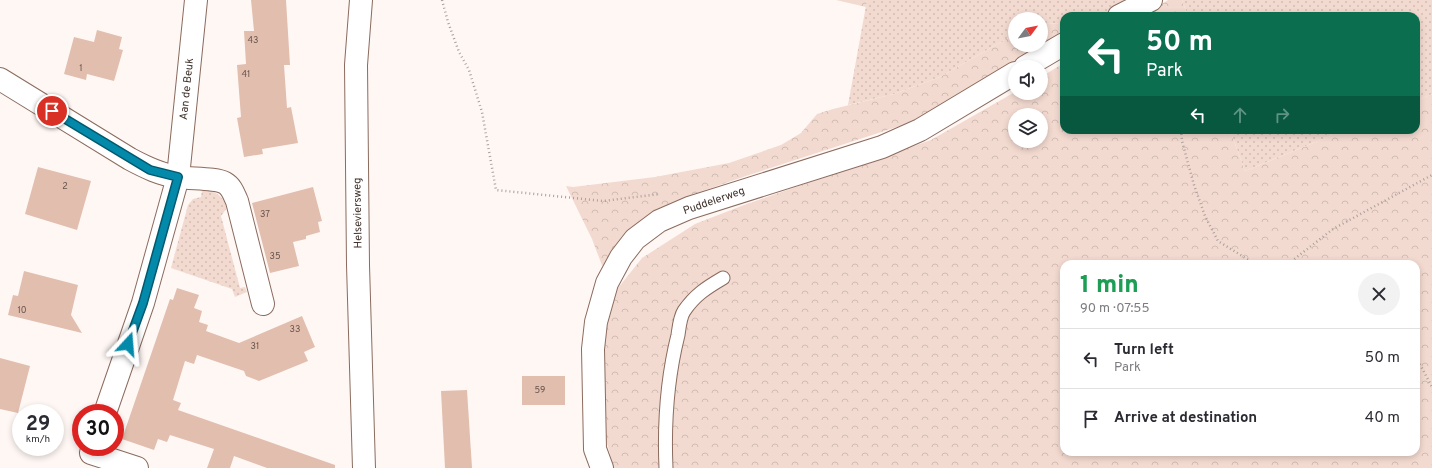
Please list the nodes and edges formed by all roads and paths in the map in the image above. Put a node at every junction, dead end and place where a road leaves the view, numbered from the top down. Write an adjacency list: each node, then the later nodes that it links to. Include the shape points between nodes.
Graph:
1 (196, 0): 12 (street, Aan de Beuk)
2 (361, 0): 23 (street, Helseviersweg, via 356,65)
3 (442, 0): 13 (path, via 480,105 496,190 603,201)
4 (1151, 0): 5 (street)
5 (1127, 12)
6 (1060, 46): 7 (street)
7 (1037, 60)
8 (1008, 77): 24 (street, Puddelerweg, via 920,130 882,147 689,208 659,221 635,240 621,257 607,283 596,322 593,349 596,449)
9 (0, 79): 12 (street, via 130,159 150,170)
10 (1181, 134): 14 (path, via 1194,185 1205,216 1218,241)
11 (1432, 175): 15 (path, via 1333,229)
12 (178, 177): 17 (street, via 218,181 232,190); 20 (street, Aan de Beuk, via 143,303)
13 (663, 194)
14 (1249, 260)
15 (1293, 260)
16 (722, 278): 25 (lane, via 699,292 683,313 668,385 664,429)
17 (263, 304)
18 (1420, 364): 19 (path)
19 (1432, 387)
20 (108, 404)
21 (90, 456): 22 (street)
22 (137, 468)
23 (364, 468)
24 (602, 468)
25 (666, 468)

